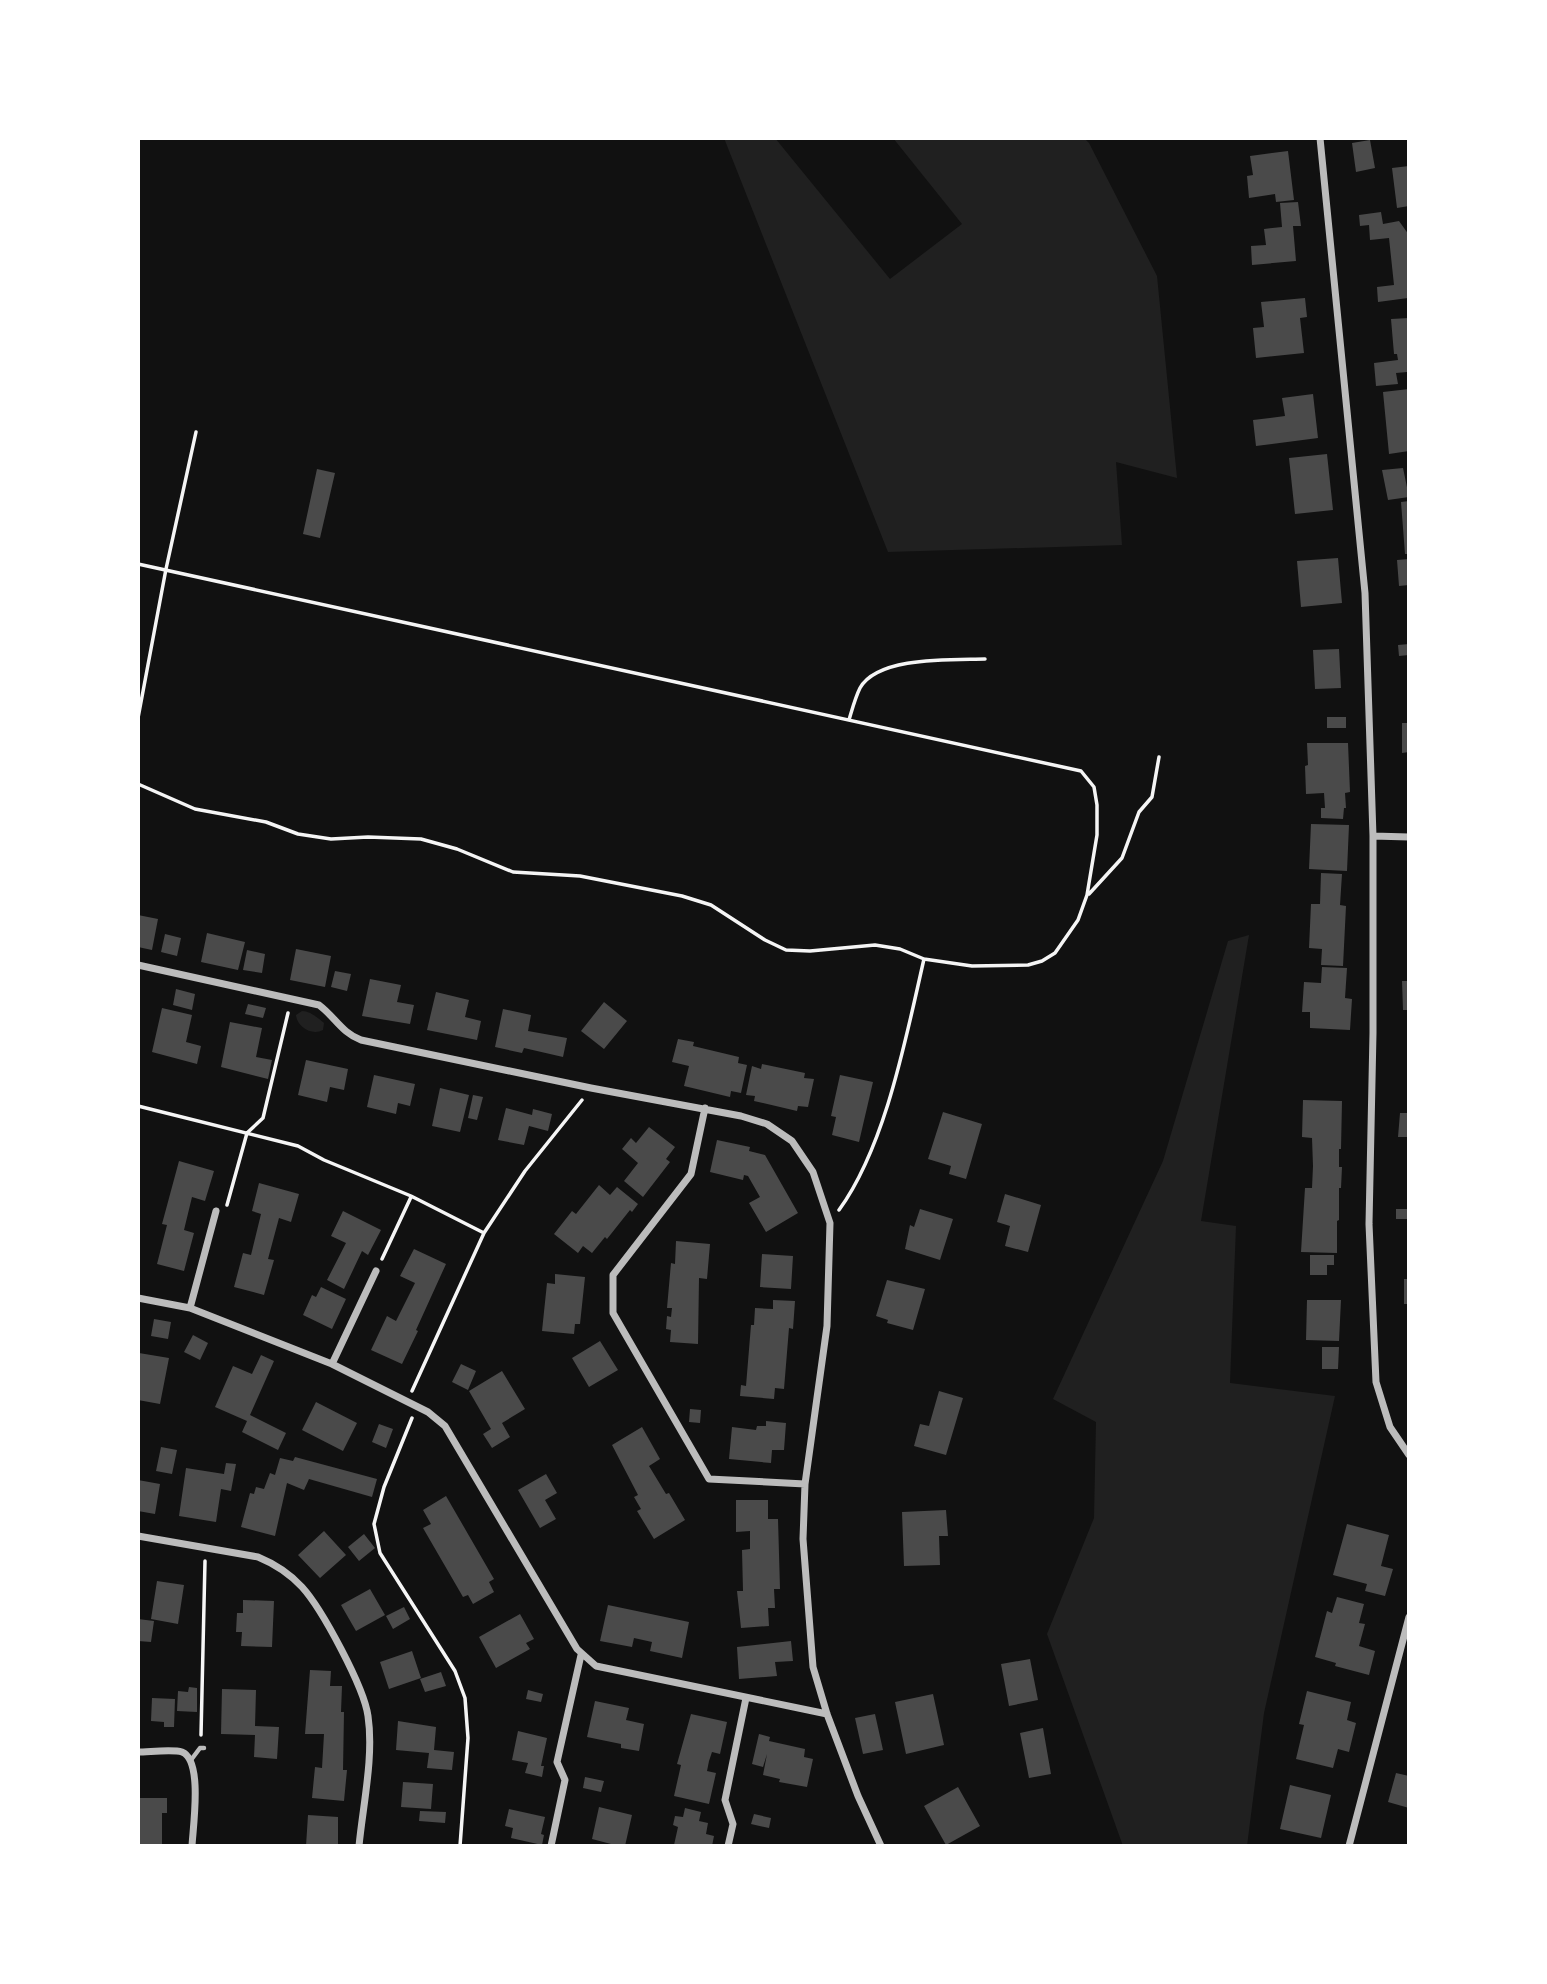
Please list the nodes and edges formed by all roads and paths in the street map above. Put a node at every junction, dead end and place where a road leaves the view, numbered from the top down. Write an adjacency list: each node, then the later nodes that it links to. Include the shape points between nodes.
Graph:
1 (1320, 138): 10 (street, via 1365,593)
2 (196, 432): 4 (path)
3 (138, 564): 4 (path)
4 (166, 569): 6 (path); 7 (path)
5 (985, 659): 7 (path, via 885,668 861,686)
6 (138, 718)
7 (849, 720): 12 (path, via 1081,771 1094,787 1097,805)
8 (1159, 757): 12 (path, via 1152,797 1139,812 1122,858)
9 (138, 784): 13 (path, via 195,809 266,822 298,834 331,839 421,839 513,872 580,876 682,896 711,905 786,950 875,945)
10 (1373, 836): 11 (street); 30 (street, via 1369,1224 1376,1382 1390,1427)
11 (1409, 836)
12 (1087, 895): 13 (path, via 1078,920 1055,953 1042,961 972,966)
13 (924, 959): 22 (path, via 879,1129 855,1189)
14 (138, 965): 15 (street)
15 (292, 998): 16 (street, via 319,1005 346,1034 361,1040); 19 (path, via 263,1118)
16 (591, 1088): 18 (street); 23 (path, via 525,1171)
17 (138, 1106): 19 (path)
18 (705, 1108): 22 (street, via 767,1124 793,1141 814,1172); 31 (street, via 691,1174 614,1275 613,1313 709,1479)
19 (247, 1133): 20 (path, via 298,1146); 21 (path, via 228,1205)
20 (411, 1196): 23 (path); 24 (path)
21 (216, 1211): 26 (street)
22 (830, 1223): 31 (street, via 827,1326)
23 (484, 1233): 28 (path)
24 (376, 1271): 27 (street)
25 (138, 1298): 26 (street)
26 (190, 1308): 27 (street)
27 (332, 1364): 28 (street)
28 (407, 1402): 29 (street)
29 (417, 1407): 35 (street, via 445,1426); 43 (path, via 374,1524 380,1553 455,1671 465,1698 468,1738)
30 (1409, 1455)
31 (805, 1484): 37 (street, via 803,1538 813,1667)
32 (138, 1536): 33 (street)
33 (206, 1548): 38 (path); 42 (street, via 258,1557 291,1577 317,1609 358,1682 368,1715 369,1745)
34 (1409, 1617): 47 (street)
35 (581, 1655): 36 (street, via 596,1666); 44 (street, via 557,1762 565,1780)
36 (747, 1698): 37 (street); 45 (street, via 724,1800 733,1824)
37 (827, 1714): 46 (street)
38 (202, 1748): 40 (lane)
39 (138, 1752): 40 (street, via 182,1752)
40 (191, 1760): 41 (street, via 195,1774)
41 (192, 1846)
42 (359, 1846)
43 (460, 1846)
44 (551, 1846)
45 (728, 1846)
46 (881, 1846)
47 (1349, 1846)

